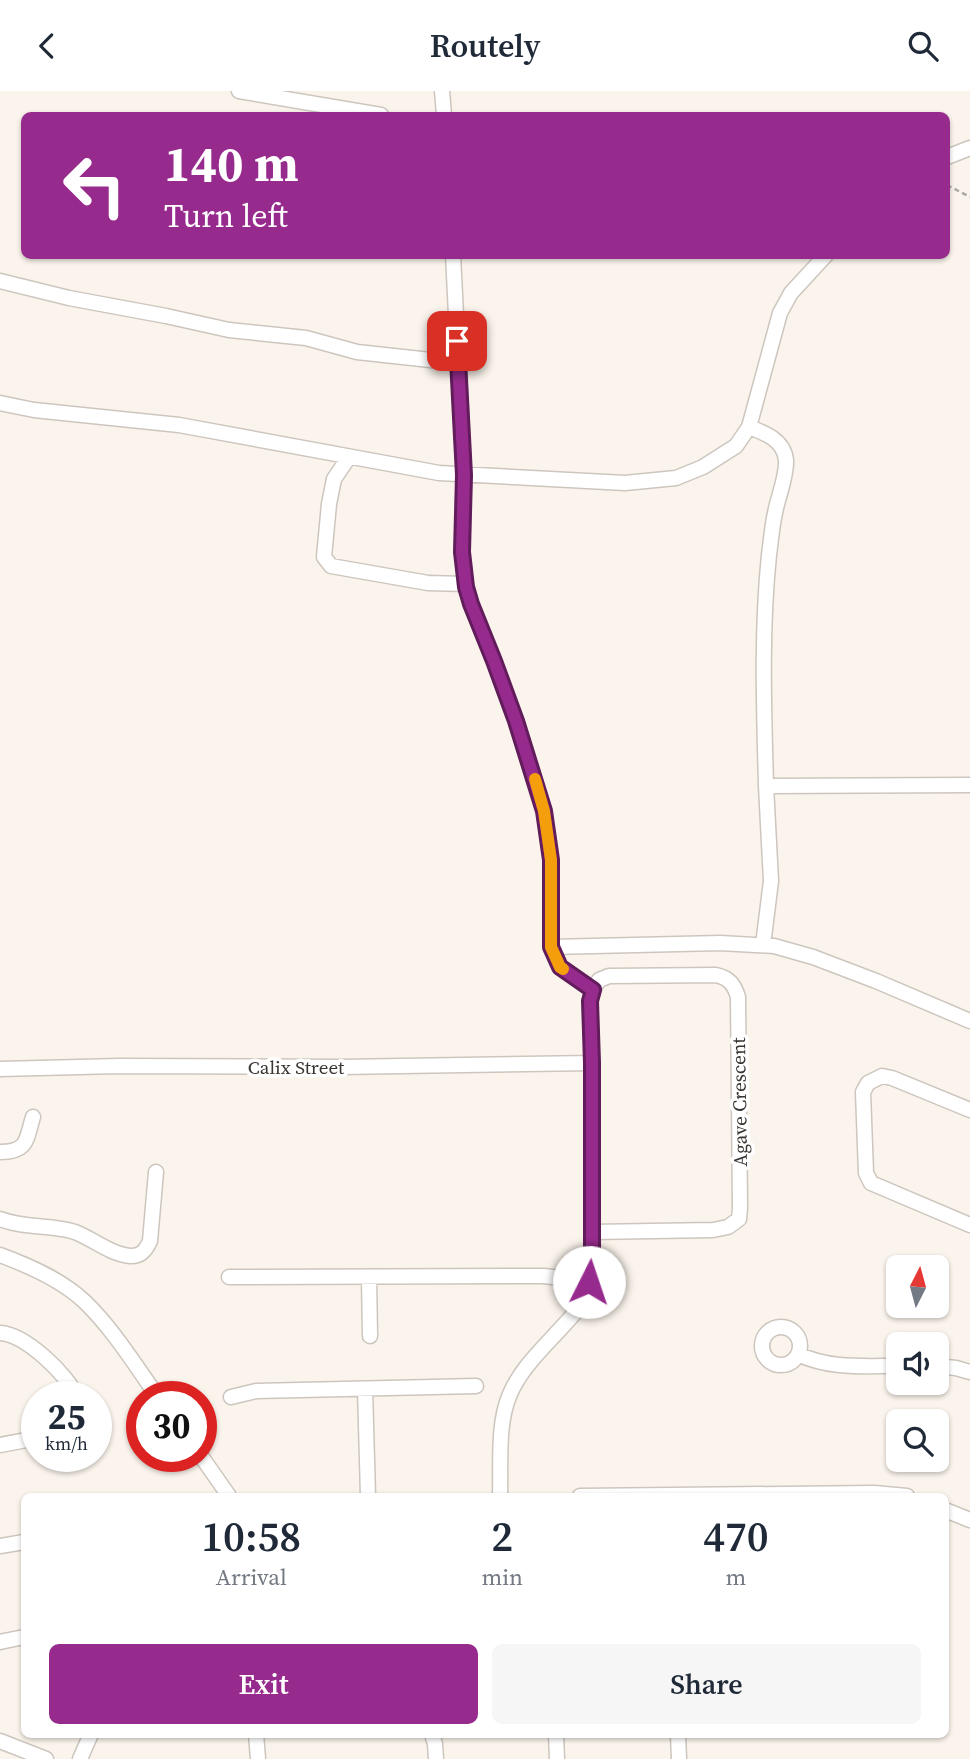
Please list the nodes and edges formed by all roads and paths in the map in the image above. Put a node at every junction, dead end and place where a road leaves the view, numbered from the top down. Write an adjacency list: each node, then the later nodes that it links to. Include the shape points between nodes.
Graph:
1 (239, 91): 3 (street)
2 (442, 91): 4 (street)
3 (363, 112)
4 (444, 112)
5 (970, 148): 6 (street)
6 (950, 156)
7 (950, 187): 8 (path)
8 (970, 197)
9 (453, 259): 12 (street)
10 (822, 259): 14 (street, via 791,293 780,313)
11 (0, 281): 12 (street, via 229,330)
12 (458, 363): 16 (street)
13 (0, 403): 15 (street, via 179,425)
14 (749, 427): 16 (street, via 736,446 676,478 625,483); 19 (street, via 770,435 786,458 769,556 762,657)
15 (349, 457): 16 (street); 17 (street, via 334,478 324,557 331,566 428,583)
16 (464, 475): 17 (street, via 461,535)
17 (466, 584): 21 (street, via 544,811 551,860)
18 (970, 785): 19 (street)
19 (766, 786): 20 (street, via 771,881)
20 (763, 945): 21 (street); 23 (street, via 813,957)
21 (551, 947): 22 (street, via 560,967)
22 (593, 990): 24 (street); 32 (street, Agave Crescent, via 609,976 716,975 731,982 738,997 740,1208 739,1219 713,1230)
23 (970, 1021)
24 (592, 1063): 25 (street, Calix Street); 32 (street)
25 (0, 1069)
26 (970, 1110): 31 (street, via 881,1076 863,1092 868,1180)
27 (33, 1117): 28 (street, via 19,1150)
28 (0, 1152)
29 (156, 1172): 30 (street, via 150,1241 139,1255 118,1253 72,1231)
30 (0, 1219)
31 (970, 1225)
32 (592, 1232): 36 (street)
33 (0, 1255): 44 (street, via 36,1270 83,1300)
34 (229, 1277): 35 (street)
35 (369, 1277): 36 (street, via 544,1276); 38 (street)
36 (588, 1286): 53 (street, via 581,1306 531,1361 508,1398)
37 (0, 1333): 43 (street, via 33,1349)
38 (370, 1336)
39 (798, 1354): 40 (street, via 828,1365)
40 (886, 1366)
41 (949, 1367): 42 (street)
42 (970, 1372)
43 (67, 1381)
44 (146, 1381)
45 (476, 1386): 46 (street)
46 (365, 1389): 47 (street, via 256,1391); 52 (street)
47 (231, 1397)
48 (21, 1441): 49 (street)
49 (0, 1445)
50 (212, 1472): 51 (street)
51 (227, 1493)
52 (368, 1493)
53 (500, 1493)
54 (874, 1493): 55 (street)
55 (892, 1493)
56 (949, 1511): 57 (street)
57 (969, 1517)
58 (21, 1542): 59 (street)
59 (0, 1546)
60 (21, 1638): 61 (street)
61 (0, 1642)
62 (89, 1738): 69 (street)
63 (256, 1738): 70 (street)
64 (433, 1738): 71 (street)
65 (556, 1738): 72 (street)
66 (678, 1738): 73 (street)
67 (0, 1741): 68 (street)
68 (46, 1759)
69 (80, 1759)
70 (258, 1759)
71 (436, 1759)
72 (557, 1759)
73 (680, 1759)

